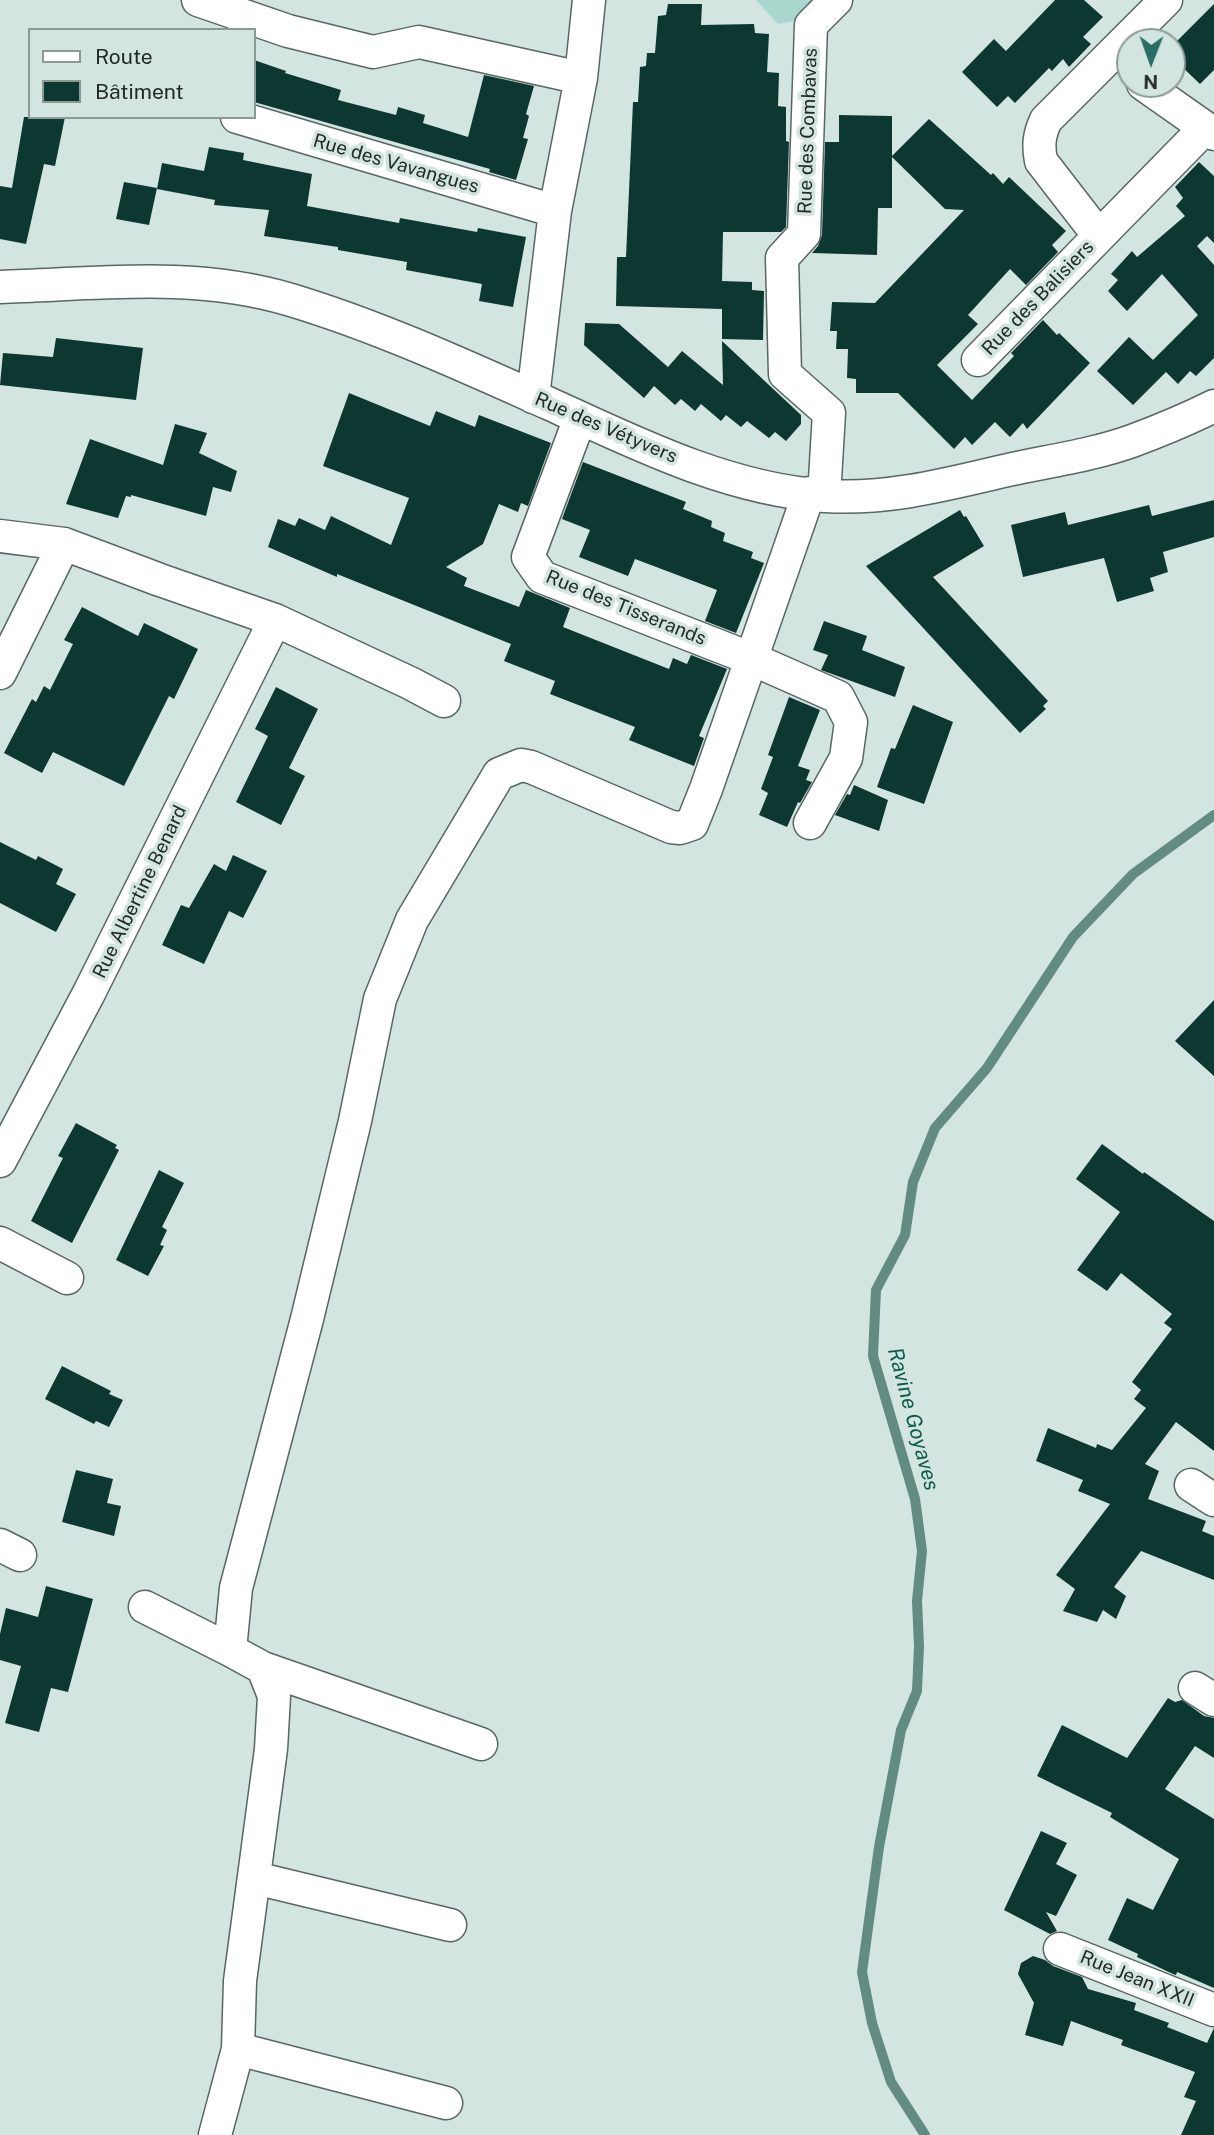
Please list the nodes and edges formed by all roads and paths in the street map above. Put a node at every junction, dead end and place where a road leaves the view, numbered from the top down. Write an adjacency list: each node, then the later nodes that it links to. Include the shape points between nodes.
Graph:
1 (198, 0): 7 (street, via 288,32 373,52 419,42)
2 (589, 0): 7 (street)
3 (836, 0): 18 (street, Rue des Combavas, via 811,25 804,234 782,258 785,374 829,413)
4 (1166, 0): 5 (street, Rue des Balisiers)
5 (1146, 28)
6 (1116, 69): 12 (street, Rue des Balisiers, via 1046,120 1038,147 1041,161)
7 (581, 78): 11 (street)
8 (1163, 98): 10 (street, Rue des Balisiers)
9 (244, 119): 11 (street, Rue des Vavangues)
10 (1210, 131): 12 (street, Rue des Balisiers)
11 (555, 211): 15 (street)
12 (1099, 236): 14 (street, Rue des Balisiers)
13 (0, 287): 15 (street, Rue des Vétyvers, via 130,280 253,291 369,326)
14 (978, 360)
15 (533, 397): 17 (street, Rue des Vétyvers)
16 (1214, 406): 18 (street, Rue des Vétyvers, via 1130,441 946,486 865,496)
17 (580, 418): 18 (street, Rue des Vétyvers, via 743,483); 22 (street, Rue des Tisserands, via 528,557 542,577)
18 (816, 495): 22 (street)
19 (0, 536): 20 (street)
20 (64, 544): 21 (street); 23 (street)
21 (275, 620): 24 (street); 26 (street, Rue Albertine Benard, via 89,993)
22 (752, 659): 25 (street, Rue des Tisserands, via 838,696 850,722 846,758); 30 (street, via 692,824 671,827 531,767 512,768 499,774 412,920 380,999 310,1306 236,1588)
23 (0, 673)
24 (444, 701)
25 (810, 823)
26 (0, 1160)
27 (0, 1243): 28 (street)
28 (67, 1278)
29 (145, 1607): 30 (street)
30 (230, 1650): 31 (street)
31 (263, 1668): 32 (street); 33 (street, via 274,1696)
32 (481, 1744)
33 (255, 1878): 34 (street); 37 (street, via 240,1981)
34 (450, 1925)
35 (1060, 1949): 36 (street, Rue Jean XXII)
36 (1214, 2010)
37 (238, 2049): 38 (street); 39 (street)
38 (446, 2103)
39 (215, 2135)

